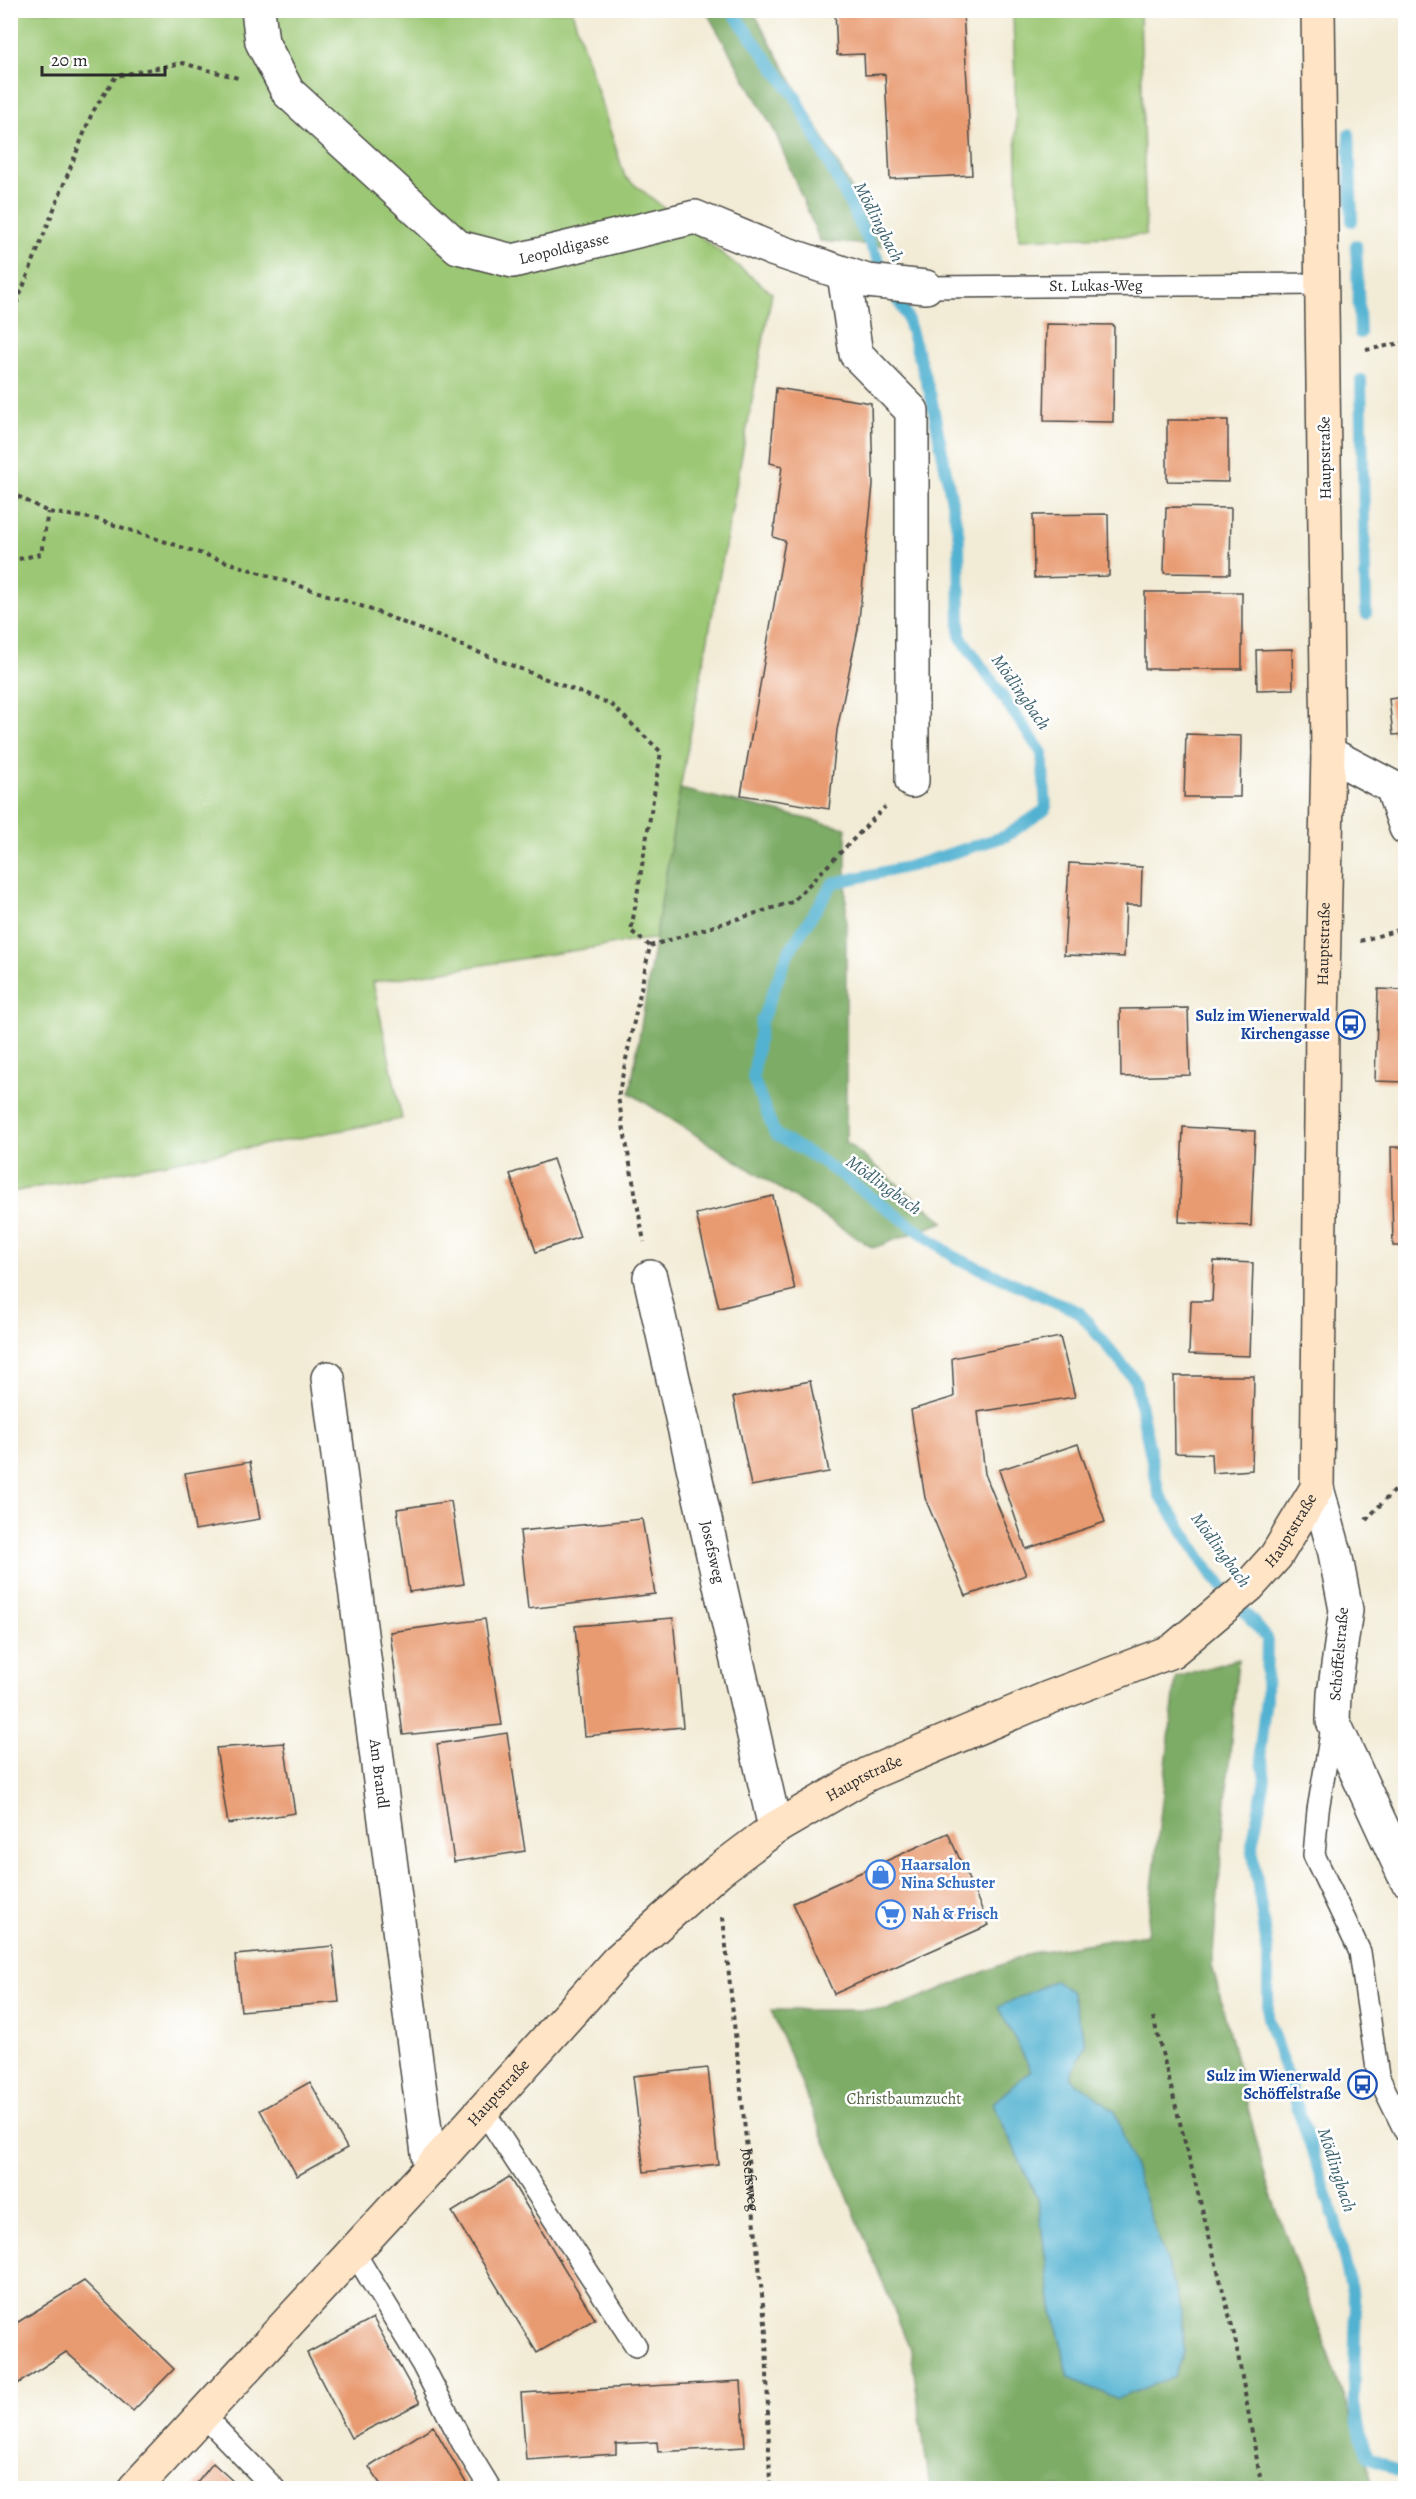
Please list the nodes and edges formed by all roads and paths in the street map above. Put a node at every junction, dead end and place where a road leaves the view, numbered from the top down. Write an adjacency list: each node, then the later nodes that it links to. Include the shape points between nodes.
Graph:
1 (258, 10): 3 (street, Leopoldigasse, via 262,42)
2 (1318, 10): 5 (main road, Hauptstraße)
3 (288, 92): 4 (street, Leopoldigasse, via 458,247 513,261 695,217 771,249); 7 (path, via 182,63 116,76 92,113)
4 (856, 277): 6 (street, St. Lukas-Weg); 14 (street, via 856,354 912,411)
5 (1323, 285): 6 (lane, St. Lukas-Weg); 13 (main road, Hauptstraße)
6 (926, 287)
7 (10, 320)
8 (1406, 342): 9 (path)
9 (1366, 351)
10 (10, 492): 11 (path)
11 (48, 512): 12 (path, via 41,554); 18 (path, via 96,519 364,607 612,705 661,752 631,931)
12 (10, 561)
13 (1328, 753): 15 (street, via 1392,787); 22 (main road, Hauptstraße)
14 (912, 781): 18 (path, via 792,902)
15 (1406, 828)
16 (1406, 928): 17 (path)
17 (1379, 936)
18 (650, 946): 19 (path, via 618,1097)
19 (650, 1277): 25 (street, Josefsweg)
20 (328, 1378): 31 (street, Am Brandl)
21 (1406, 1478): 23 (path)
22 (1317, 1488): 23 (street, Schöffelstraße); 25 (main road, Hauptstraße, via 1276,1556 1249,1586 1172,1651 868,1774)
23 (1335, 1553): 24 (street, Schöffelstraße, via 1346,1610)
24 (1334, 1721): 27 (street, Schöffelstraße); 30 (lane, via 1314,1855 1360,1952 1378,2076)
25 (775, 1828): 26 (main road, Hauptstraße)
26 (718, 1871): 29 (main road, Hauptstraße, via 617,1961); 38 (path, Josefsweg, via 766,2333)
27 (1406, 1879)
28 (1153, 2017): 39 (path, via 1235,2338)
29 (483, 2110): 31 (main road, Hauptstraße); 33 (lane)
30 (1406, 2133)
31 (430, 2169): 32 (main road, Hauptstraße)
32 (354, 2252): 34 (main road, Hauptstraße); 37 (lane)
33 (636, 2346)
34 (203, 2415): 35 (main road, Hauptstraße); 36 (lane)
35 (135, 2488)
36 (274, 2488)
37 (490, 2488)
38 (770, 2488)
39 (1262, 2488)

